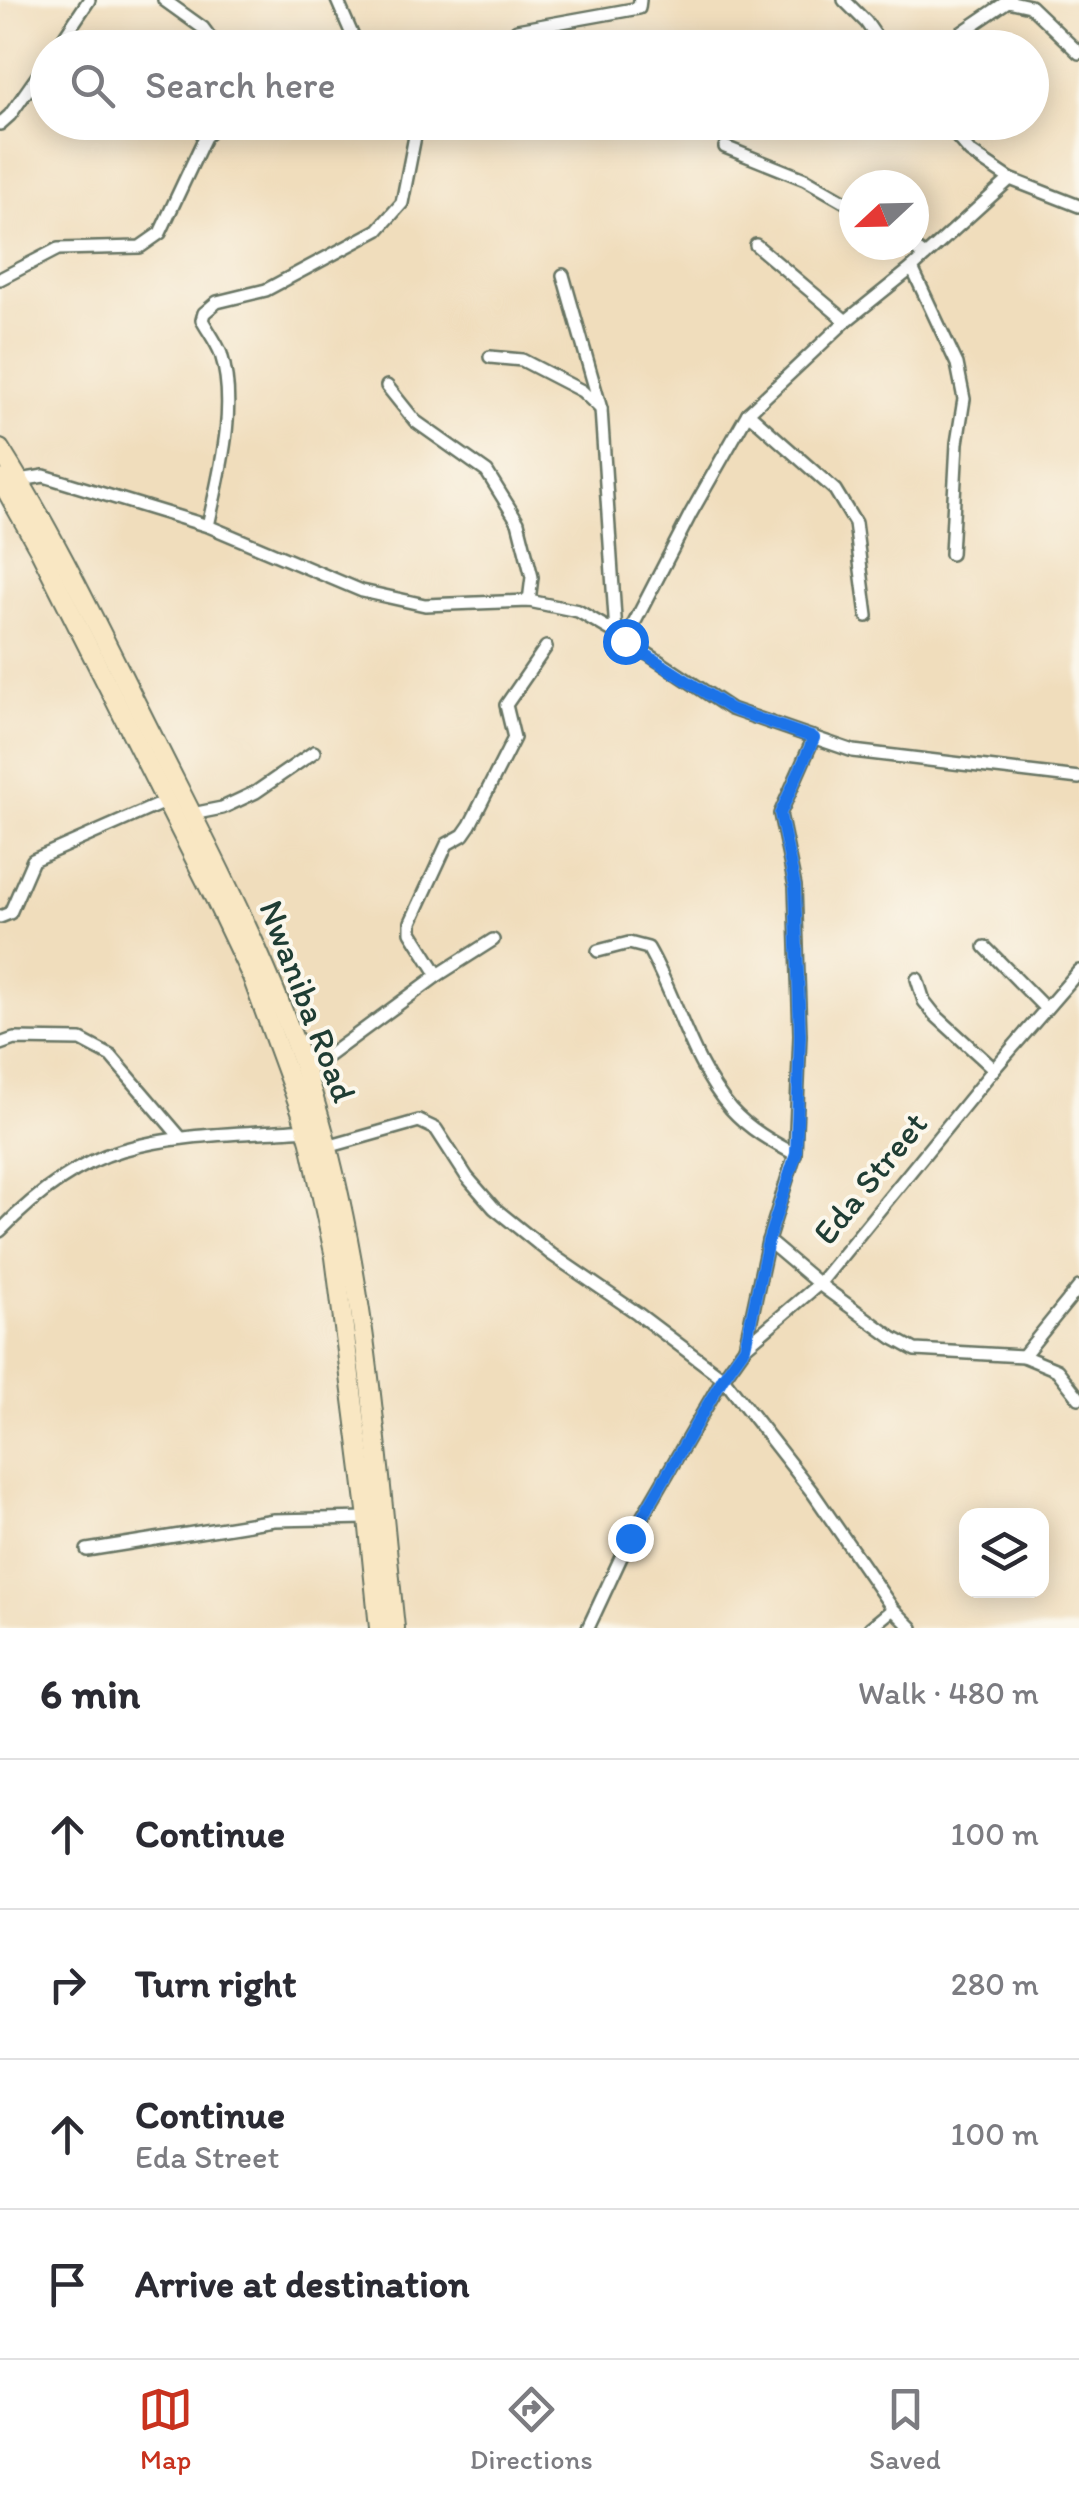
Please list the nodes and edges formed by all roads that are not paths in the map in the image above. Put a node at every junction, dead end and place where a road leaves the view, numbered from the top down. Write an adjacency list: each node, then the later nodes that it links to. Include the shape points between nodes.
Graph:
1 (90, 0): 6 (street)
2 (164, 0): 7 (street)
3 (337, 0): 8 (street)
4 (640, 0): 9 (street, via 639,8)
5 (844, 0): 10 (street)
6 (69, 30)
7 (204, 30)
8 (352, 30)
9 (517, 30)
10 (872, 30)
11 (965, 30): 12 (street, via 1008,1 1030,6)
12 (1079, 53)
13 (30, 86): 14 (street)
14 (0, 124)
15 (203, 140): 27 (street, via 160,233 140,247 58,249)
16 (415, 140): 36 (street, via 402,203 378,230 266,290 217,302 204,313 221,353 227,406)
17 (960, 140): 19 (street)
18 (725, 148): 20 (street)
19 (1010, 179): 21 (street); 23 (street)
20 (839, 198)
21 (1079, 206)
22 (756, 245): 28 (street)
23 (929, 252)
24 (921, 260): 25 (street)
25 (912, 268): 28 (street); 37 (street, via 957,364 964,399)
26 (563, 275): 31 (street)
27 (0, 279)
28 (846, 321): 32 (street)
29 (490, 357): 31 (street, via 522,360)
30 (387, 386): 38 (street, via 415,421 487,472 518,522 532,577)
31 (601, 408): 40 (street)
32 (748, 413): 39 (street, via 836,490 855,523); 40 (street)
33 (0, 450): 35 (main road, Nwaniba Road)
34 (0, 480): 35 (main road)
35 (16, 499): 36 (street, via 44,476); 45 (main road); 46 (main road, Nwaniba Road, via 48,530)
36 (208, 526): 38 (street, via 362,592 425,605)
37 (951, 554)
38 (529, 601): 40 (street, via 578,611)
39 (866, 616)
40 (621, 637): 42 (street, via 731,709)
41 (546, 647): 52 (street, via 506,704 514,738 470,825 447,844 411,922)
42 (814, 738): 44 (street, via 853,751); 61 (street, via 780,814 795,886)
43 (314, 752): 46 (street, via 256,792)
44 (1079, 778)
45 (167, 801): 47 (street, via 34,860 10,913); 58 (main road, via 252,978)
46 (192, 814): 57 (main road, Nwaniba Road, via 262,961)
47 (0, 917)
48 (493, 940): 52 (street)
49 (986, 947): 54 (street)
50 (598, 950): 61 (street, via 629,943 648,948 702,1069 732,1110)
51 (1079, 971): 54 (street, Eda Street)
52 (438, 975): 57 (street)
53 (917, 979): 56 (street, via 935,1015)
54 (1045, 1008): 56 (street, Eda Street)
55 (0, 1044): 59 (street, via 14,1038 81,1040 111,1056)
56 (994, 1069): 64 (street, Eda Street)
57 (305, 1073): 60 (main road, Nwaniba Road)
58 (306, 1129): 59 (street); 70 (main road, via 335,1258)
59 (180, 1138): 62 (street, via 87,1164 42,1191)
60 (327, 1147): 68 (street, via 420,1121 436,1129 494,1208); 74 (main road, Nwaniba Road, via 355,1270)
61 (796, 1154): 63 (street)
62 (0, 1231)
63 (768, 1241): 64 (street); 66 (street)
64 (820, 1284): 66 (street, Eda Street); 67 (street, via 915,1350)
65 (1079, 1288): 67 (street)
66 (745, 1347): 68 (street, Eda Street)
67 (1022, 1356): 69 (street, via 1057,1370)
68 (723, 1378): 72 (street); 75 (street, Eda Street, via 630,1538)
69 (1079, 1398)
70 (368, 1518): 71 (street, via 274,1520); 73 (main road)
71 (87, 1550)
72 (893, 1610): 76 (street); 77 (street)
73 (378, 1628)
74 (395, 1628)
75 (588, 1628)
76 (870, 1628)
77 (912, 1628)

